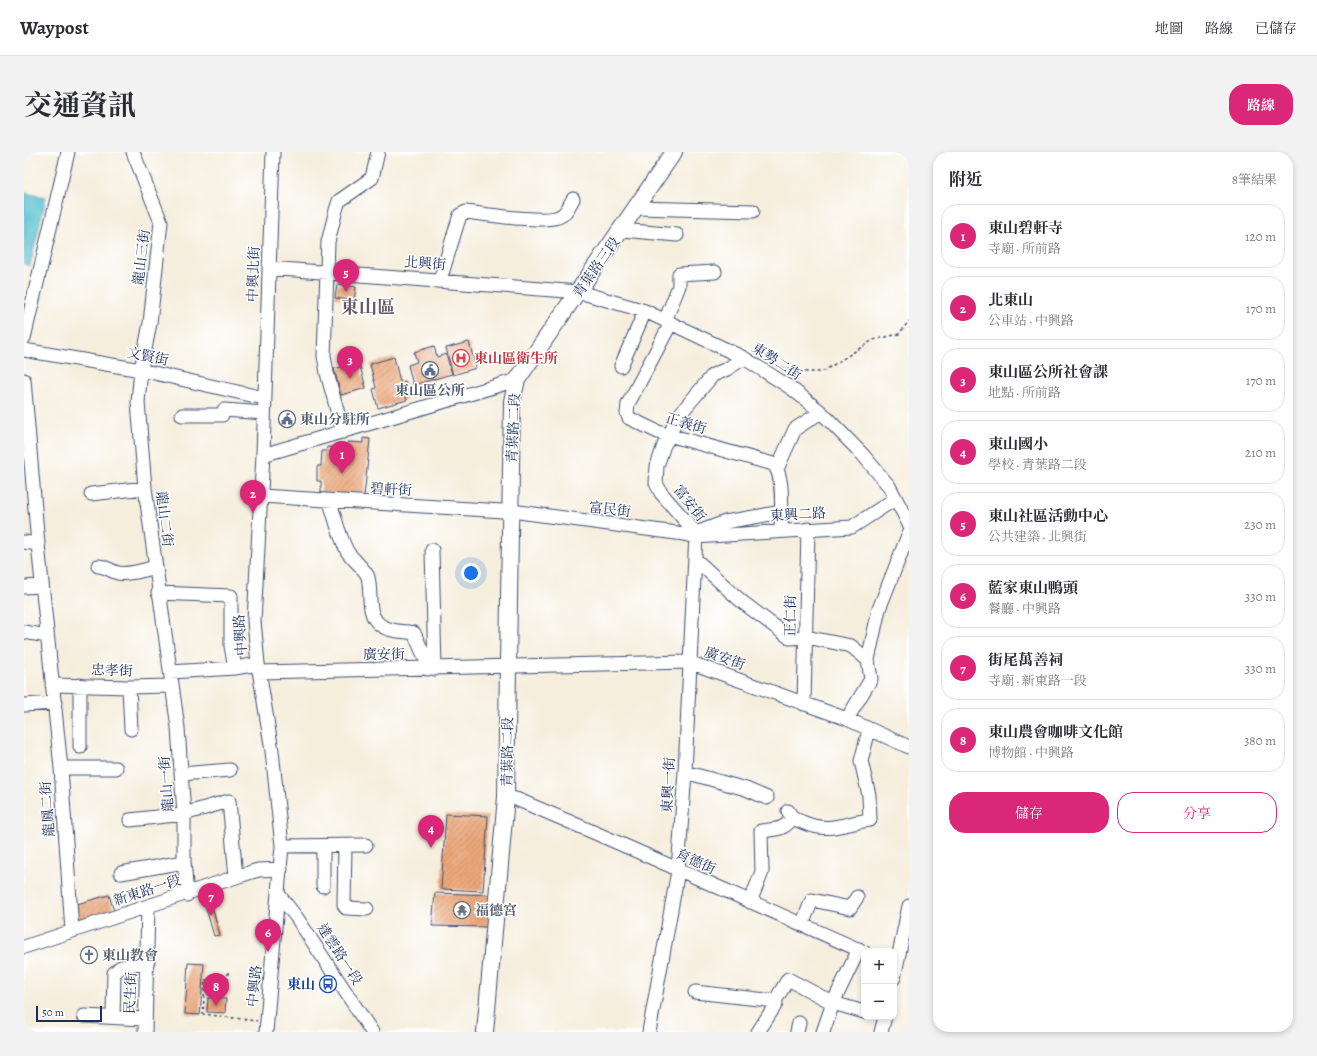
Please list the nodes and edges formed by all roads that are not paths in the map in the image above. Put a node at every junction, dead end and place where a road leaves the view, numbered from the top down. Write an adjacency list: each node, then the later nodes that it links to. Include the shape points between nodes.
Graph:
1 (68, 152): 18 (street)
2 (133, 152): 22 (street, 龍山三街, via 161,222 150,323)
3 (273, 152): 11 (street, 中興北街)
4 (378, 152): 12 (street, via 372,178 339,202 328,242)
5 (674, 152): 7 (main road, 青葉路三段)
6 (573, 199): 14 (street, via 562,215 554,218 511,218 466,212 460,216)
7 (636, 208): 8 (street); 9 (main road, 青葉路三段)
8 (753, 211)
9 (622, 230): 10 (street); 15 (main road, 青葉路三段)
10 (677, 235)
11 (269, 268): 12 (street, 北興街); 25 (street, 中興北街)
12 (326, 272): 14 (street, 北興街); 29 (street, via 324,356)
13 (715, 272): 17 (street, 正義街, via 679,274 679,286)
14 (440, 280): 15 (street, 北興街)
15 (579, 292): 16 (street, 東勢二街); 24 (main road, 青葉路三段)
16 (645, 311): 17 (street, 東勢二街); 21 (street)
17 (668, 322): 20 (street, 東勢二街); 30 (street, 正義街, via 628,404 627,413 629,418 658,432)
18 (24, 338)
19 (24, 350): 22 (street, 文賢街)
20 (744, 358): 26 (street, 東勢二街, via 791,388); 30 (street, 富安街, via 713,375 675,420)
21 (621, 366)
22 (141, 370): 25 (street, 文賢街); 33 (street, 龍山二街, via 138,402)
23 (24, 380): 46 (street, 龍鳳二街)
24 (517, 380): 29 (street); 38 (main road, 青葉路二段, via 512,401)
25 (264, 398): 27 (street, 中興路)
26 (821, 412): 32 (street, via 795,429); 36 (street, 東勢二街, via 864,455 889,486)
27 (264, 413): 28 (street, via 224,410 222,415); 31 (street, 中興路)
28 (182, 415)
29 (343, 432): 31 (street)
30 (671, 434): 32 (street, 正義街, via 772,464); 44 (street, 富安街, via 664,445 657,466 656,483 670,505)
31 (263, 455): 35 (street, 中興路)
32 (777, 469): 39 (street)
33 (145, 488): 34 (street); 50 (street, 龍山二街)
34 (91, 494)
35 (261, 496): 37 (street, 碧軒街); 61 (street, 中興路, via 254,590)
36 (895, 499): 40 (street, 東勢二街); 41 (street, 東興二路, via 852,527)
37 (330, 502): 38 (street, 碧軒街); 62 (street, via 348,552 368,576 375,619 389,629 414,633)
38 (515, 512): 44 (street, 富民街); 59 (main road, 青葉路二段)
39 (782, 512): 42 (street); 44 (street, via 725,522)
40 (909, 524)
41 (808, 529): 42 (street, 東興二路); 56 (street, 正仁街)
42 (781, 531): 44 (street, 東興二路)
43 (909, 533): 57 (street, via 879,609)
44 (696, 535): 48 (street, 東興一街)
45 (24, 542): 46 (street)
46 (38, 544): 51 (street, 龍鳳二街)
47 (432, 550): 62 (street)
48 (695, 559): 56 (street, via 741,601 790,638); 58 (street, 東興一街)
49 (98, 566): 50 (street, via 105,566 118,573 134,573)
50 (155, 567): 53 (street, 龍山二街)
51 (42, 586): 52 (street); 55 (street, 龍鳳二街)
52 (24, 587)
53 (158, 593): 60 (street, via 231,596 230,646); 63 (street, 龍山二街)
54 (24, 632): 55 (street)
55 (47, 636): 64 (street, 龍鳳二街)
56 (806, 637): 57 (street, via 851,646); 69 (street, 正仁街)
57 (868, 660): 71 (street, via 871,679)
58 (689, 662): 59 (street, 廣安街); 69 (street, 廣安街); 79 (street, 東興一街)
59 (514, 667): 62 (street, 廣安街); 81 (main road, 青葉路二段)
60 (235, 668): 61 (street); 63 (street)
61 (259, 668): 62 (street, 廣安街); 86 (street, 中興路, via 272,751)
62 (431, 669)
63 (170, 672): 66 (street, 龍山一街)
64 (52, 685): 65 (street, 忠孝街); 68 (street, 龍鳳二街)
65 (80, 685): 67 (street, 忠孝街); 74 (street)
66 (171, 686): 67 (street, 忠孝街); 80 (street, 龍山一街, via 178,728)
67 (129, 687): 72 (street)
68 (55, 703): 70 (street); 76 (street, 龍鳳二街)
69 (804, 704): 71 (street, 廣安街)
70 (24, 705)
71 (847, 719): 73 (street, 廣安街)
72 (131, 729)
73 (869, 730): 75 (street, 廣安街); 98 (street, via 861,760 869,795 870,820 828,829 810,826 790,815 788,825 781,829 761,831 762,872)
74 (80, 747)
75 (909, 747)
76 (60, 768): 77 (street); 103 (street, 龍鳳二街)
77 (116, 768)
78 (230, 770): 80 (street)
79 (685, 772): 82 (street, via 746,789); 91 (street, 東興一街)
80 (181, 774): 83 (street, 龍山一街)
81 (511, 798): 91 (street, 育德街, via 617,841); 118 (main road, 青葉路二段); 119 (main road, 青葉路二段)
82 (767, 798)
83 (184, 814): 84 (street); 89 (street, 龍山一街); 93 (street, via 229,801)
84 (130, 820)
85 (366, 845): 88 (street)
86 (282, 846): 87 (street); 90 (street, 中興路)
87 (323, 846): 88 (street); 94 (street)
88 (344, 846): 101 (street, via 344,905 346,908)
89 (184, 862): 92 (street); 95 (street, 龍山一街)
90 (281, 869): 93 (street, 新東路一段, via 258,870); 96 (street, 中興路)
91 (678, 871): 98 (street, 育德街); 120 (street, 東興一街)
92 (121, 873)
93 (236, 877): 95 (street, 新東路一段)
94 (323, 886)
95 (187, 895): 100 (street, 新東路一段)
96 (279, 895): 116 (street, 中興路); 117 (street, 達雲路一段)
97 (857, 897): 102 (street, via 850,908 812,900)
98 (750, 902): 102 (street, 育德街)
99 (909, 906): 107 (street)
100 (148, 907): 103 (street, 新東路一段); 106 (street, 民生街)
101 (367, 909)
102 (802, 925): 105 (street, 育德街)
103 (72, 931): 104 (street, 新東路一段)
104 (24, 947)
105 (861, 950): 110 (street)
106 (148, 961): 113 (street, via 121,967 114,973); 115 (street, 民生街)
107 (898, 969)
108 (695, 992): 109 (street)
109 (775, 1001): 110 (street, via 788,979); 121 (street, via 776,1004)
110 (833, 1003): 111 (street); 122 (street)
111 (861, 1011)
112 (84, 1016): 113 (street)
113 (112, 1017): 115 (street)
114 (883, 1020): 123 (street)
115 (144, 1026)
116 (266, 1027)
117 (372, 1032)
118 (484, 1032)
119 (495, 1032)
120 (649, 1032)
121 (758, 1032)
122 (822, 1032)
123 (881, 1032)

